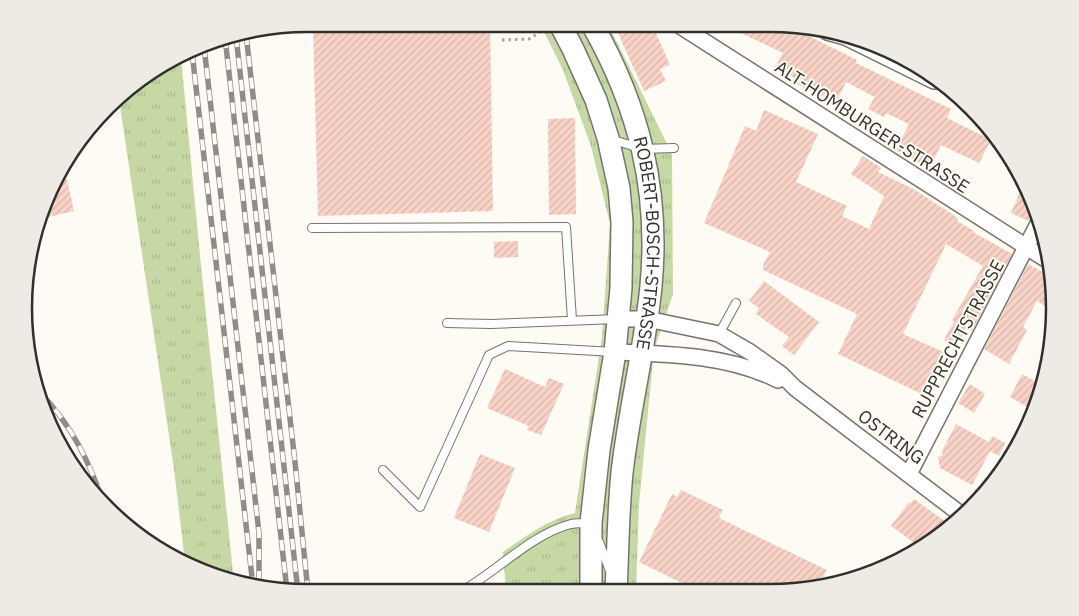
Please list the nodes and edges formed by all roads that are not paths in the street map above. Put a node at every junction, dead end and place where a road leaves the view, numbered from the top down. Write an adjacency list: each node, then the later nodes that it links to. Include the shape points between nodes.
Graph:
1 (558, 32): 4 (main road, ROBERT-BOSCH-STRASSE, via 573,49 596,100)
2 (596, 32): 6 (main road, ROBERT-BOSCH-STRASSE, via 624,89)
3 (689, 32): 9 (street, ALT-HOMBURGER-STRASSE)
4 (608, 138): 6 (lane); 12 (main road, ROBERT-BOSCH-STRASSE, via 619,188 622,222)
5 (674, 148): 6 (lane)
6 (643, 149): 13 (main road, ROBERT-BOSCH-STRASSE, via 653,224)
7 (312, 228): 14 (lane, via 566,227)
8 (1035, 231): 9 (street, RUPPRECHTSTRASSE)
9 (1027, 248): 10 (street, ALT-HOMBURGER-STRASSE); 21 (street, RUPPRECHTSTRASSE)
10 (1041, 257)
11 (736, 303): 16 (lane)
12 (617, 319): 13 (street, OSTRING); 14 (lane); 17 (main road, ROBERT-BOSCH-STRASSE)
13 (647, 319): 16 (street, OSTRING); 18 (main road, ROBERT-BOSCH-STRASSE)
14 (572, 320): 15 (lane)
15 (447, 323)
16 (719, 334): 19 (street, OSTRING, via 781,374)
17 (614, 352): 18 (street, OSTRING); 20 (lane, via 508,346 490,355 420,506); 23 (main road, ROBERT-BOSCH-STRASSE)
18 (641, 353): 19 (street, OSTRING, via 718,359 767,374); 27 (main road, ROBERT-BOSCH-STRASSE, via 622,473)
19 (795, 388): 21 (street, OSTRING)
20 (383, 470)
21 (909, 474): 22 (street, OSTRING)
22 (957, 511)
23 (591, 523): 24 (lane, via 572,524 549,532); 25 (main road, ROBERT-BOSCH-STRASSE); 26 (lane)
24 (474, 584)
25 (591, 584)
26 (614, 584)
27 (616, 584)

